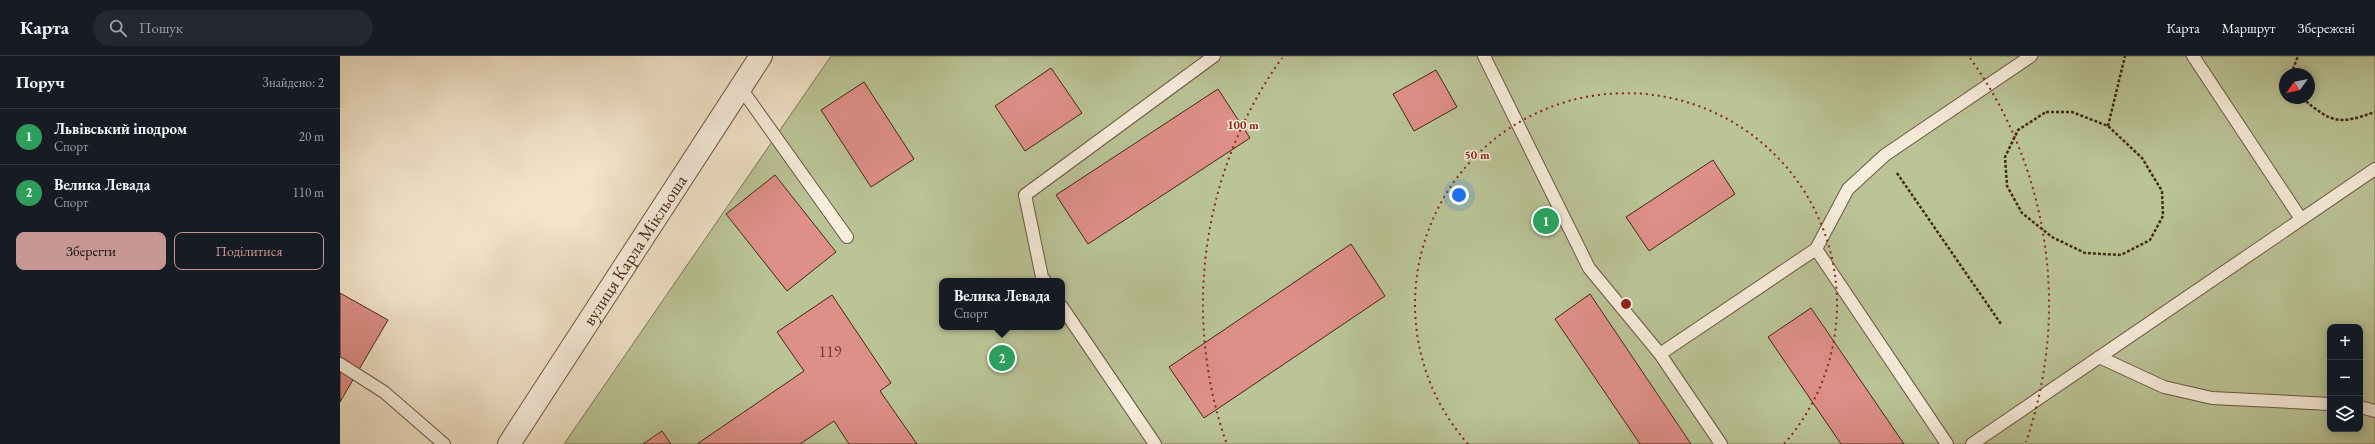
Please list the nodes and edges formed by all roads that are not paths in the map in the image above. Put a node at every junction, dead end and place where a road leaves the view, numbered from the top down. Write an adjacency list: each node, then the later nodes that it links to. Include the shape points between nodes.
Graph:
1 (1214, 56): 11 (lane, via 1025,195)
2 (1484, 56): 13 (lane, via 1589,268)
3 (2031, 56): 10 (lane, via 1885,155 1848,189)
4 (2193, 56): 8 (lane)
5 (759, 57): 6 (street, вулиця Карла Мікльоша)
6 (740, 87): 9 (lane); 20 (street, вулиця Карла Мікльоша)
7 (2375, 169): 8 (lane)
8 (2301, 219): 14 (lane)
9 (847, 237)
10 (1816, 249): 13 (lane); 23 (lane)
11 (1043, 278)
12 (1065, 311): 21 (lane)
13 (1660, 354): 22 (lane)
14 (2099, 357): 16 (lane, via 2164,387 2212,398); 24 (lane)
15 (340, 364): 19 (lane, via 384,392)
16 (2327, 404)
17 (2363, 408): 18 (lane)
18 (2375, 411)
19 (444, 444)
20 (508, 444)
21 (1154, 444)
22 (1721, 444)
23 (1947, 444)
24 (1972, 444)

